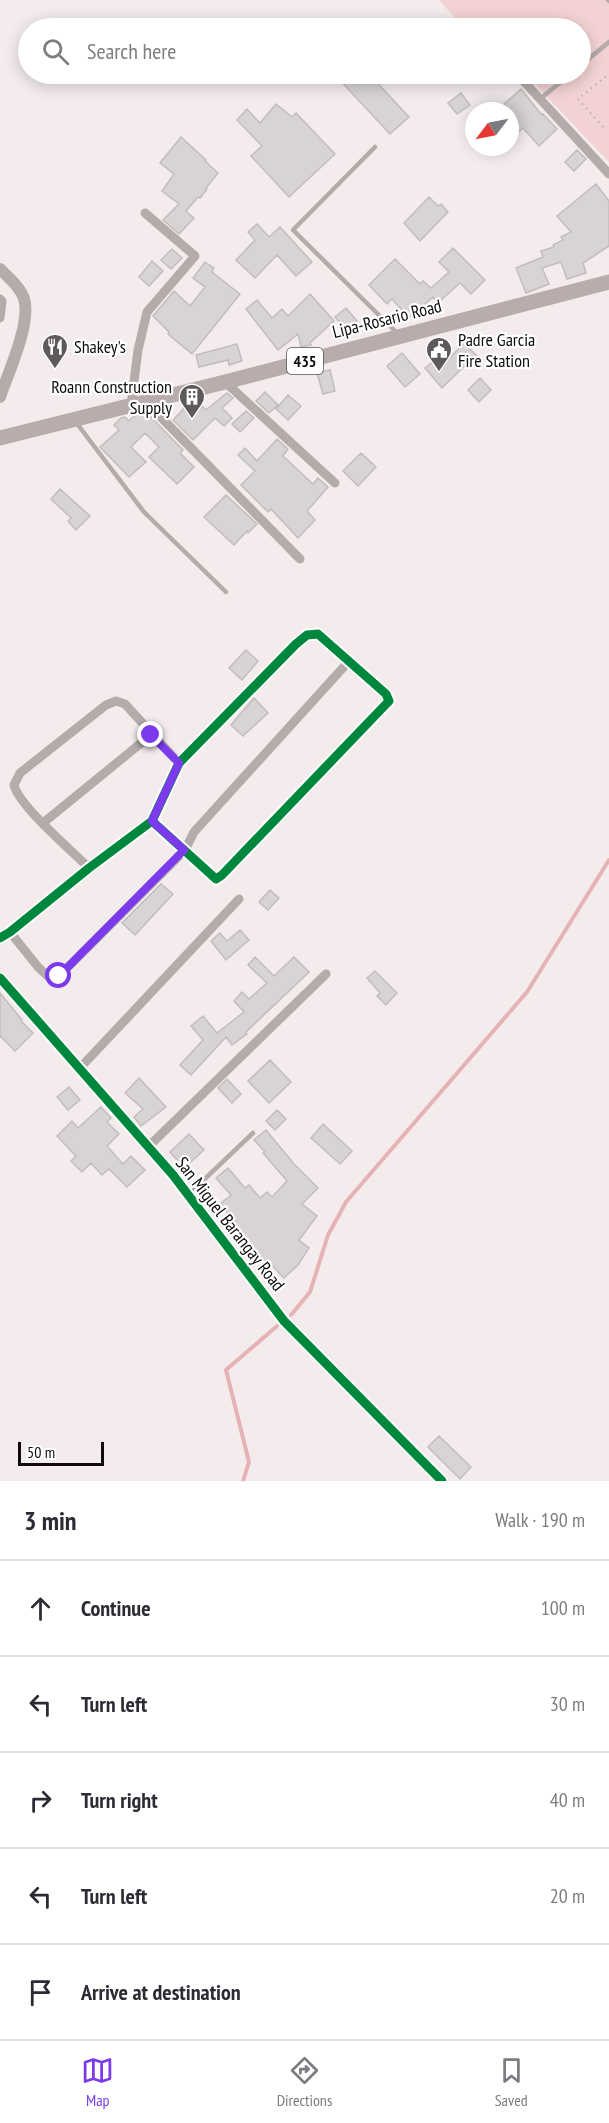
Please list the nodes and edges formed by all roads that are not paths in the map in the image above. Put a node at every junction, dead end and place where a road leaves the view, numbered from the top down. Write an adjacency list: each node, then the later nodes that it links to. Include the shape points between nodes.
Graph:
1 (609, 42): 2 (lane)
2 (591, 57)
3 (527, 84): 5 (street)
4 (559, 84): 5 (lane)
5 (540, 99): 7 (street)
6 (375, 147): 13 (lane, via 293,230)
7 (609, 174)
8 (145, 213): 16 (street, via 195,256 147,312 138,350)
9 (0, 269): 15 (street, via 23,295 27,306 24,328)
10 (609, 282): 13 (main road, Lipa-Rosario Road / 435)
11 (0, 299): 12 (street)
12 (0, 318)
13 (400, 336): 14 (main road, Lipa-Rosario Road / 435)
14 (225, 382): 16 (main road, Lipa-Rosario Road / 435); 19 (street)
15 (0, 397)
16 (139, 403): 17 (main road, Lipa-Rosario Road / 435); 20 (street)
17 (73, 419): 18 (main road, Lipa-Rosario Road / 435); 21 (lane, via 144,512)
18 (0, 438)
19 (334, 483)
20 (300, 559)
21 (226, 592)
22 (350, 660): 24 (street, via 318,634 307,635); 27 (street, via 194,832); 27 (street, via 389,701 222,875 216,879)
23 (151, 735): 24 (street); 26 (street); 26 (street, via 125,704 116,701 20,773 14,784 16,792)
24 (179, 763): 25 (street)
25 (152, 821): 27 (street); 28 (street)
26 (43, 823): 28 (street)
27 (184, 850): 30 (street, via 59,976 51,979)
28 (89, 868): 30 (street)
29 (239, 899): 34 (street)
30 (5, 936): 31 (street)
31 (0, 947)
32 (326, 974): 36 (street)
33 (0, 978): 34 (street, San Miguel Barangay Road)
34 (80, 1068): 36 (street, San Miguel Barangay Road)
35 (253, 1133): 37 (lane)
36 (148, 1147): 37 (street, San Miguel Barangay Road)
37 (188, 1195): 38 (street, San Miguel Barangay Road, via 284,1321)
38 (442, 1481)

